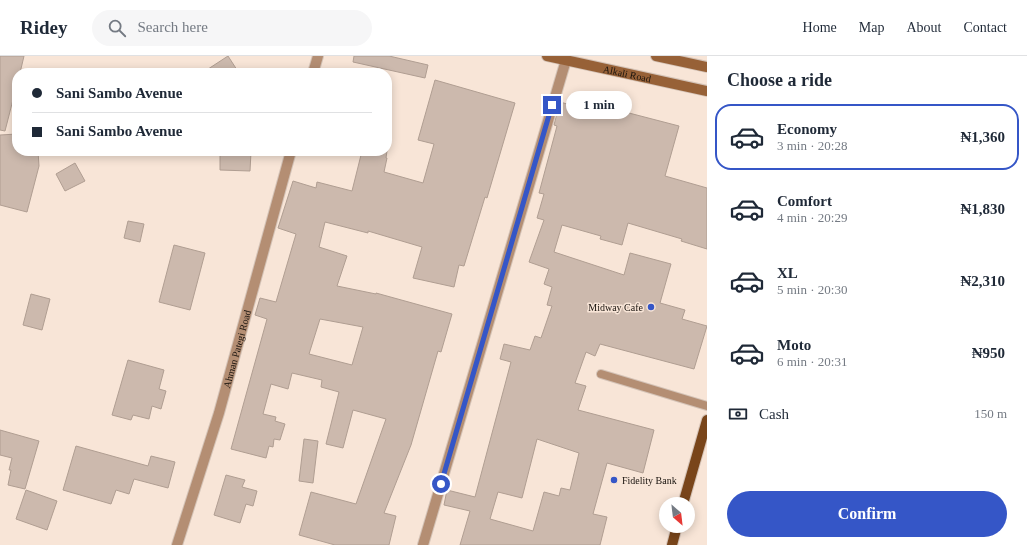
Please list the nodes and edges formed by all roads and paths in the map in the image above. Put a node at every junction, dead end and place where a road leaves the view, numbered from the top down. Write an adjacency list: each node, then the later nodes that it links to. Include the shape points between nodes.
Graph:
1 (318, 56): 6 (street)
2 (547, 56): 4 (main road, Alkali Road)
3 (656, 56): 5 (main road)
4 (566, 60): 7 (main road, Alkali Road); 15 (street)
5 (707, 67)
6 (314, 68)
7 (707, 90)
8 (290, 156): 14 (street, Ahman Pategi Road, via 219,413)
9 (601, 374): 10 (lane)
10 (707, 406)
11 (707, 420): 12 (main road)
12 (685, 497)
13 (675, 533): 16 (main road)
14 (177, 545)
15 (423, 545)
16 (672, 545)

